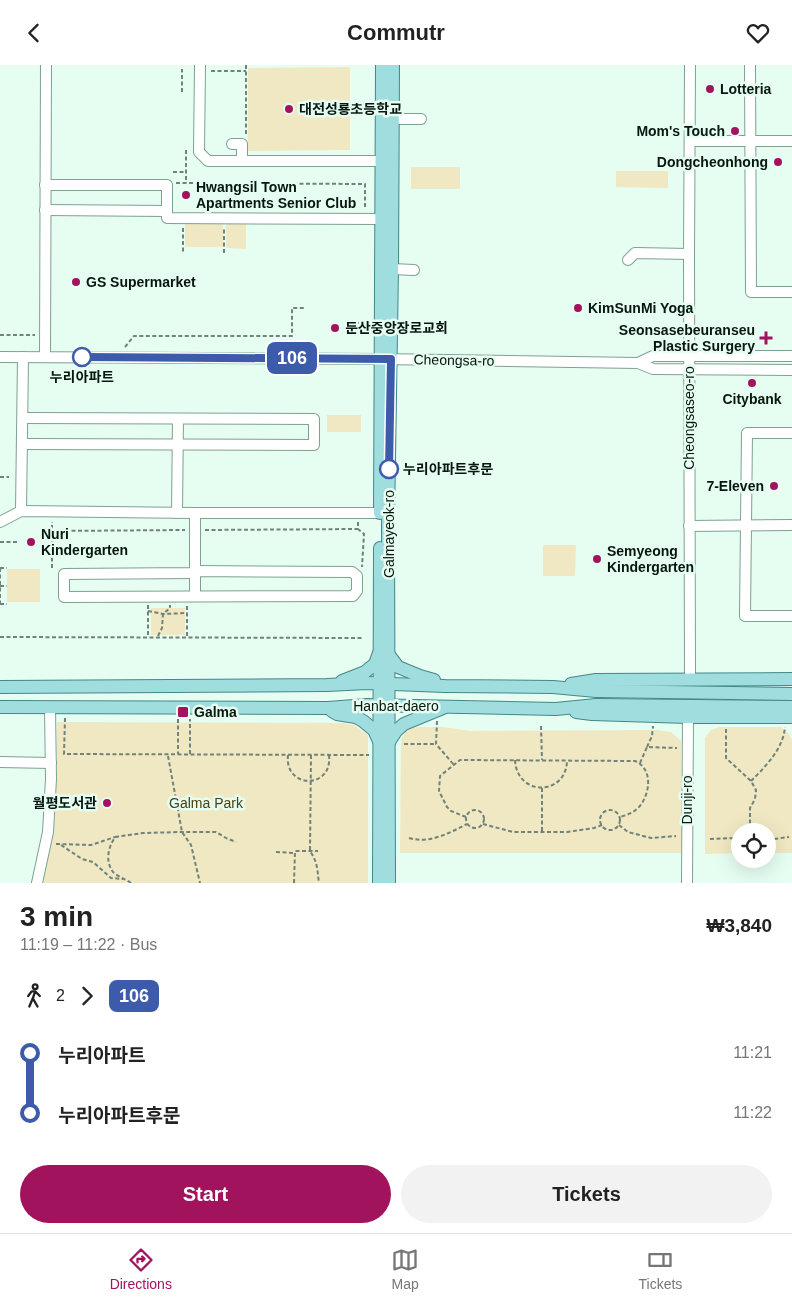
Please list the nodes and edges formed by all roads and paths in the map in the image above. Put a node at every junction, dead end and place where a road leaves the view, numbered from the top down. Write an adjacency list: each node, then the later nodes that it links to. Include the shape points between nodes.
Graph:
1 (46, 65): 25 (street)
2 (246, 65): 9 (path)
3 (382, 65): 19 (main road, Galmayeok-ro)
4 (393, 65): 11 (main road, Galmayeok-ro)
5 (690, 65): 13 (street, Cheongsaseo-ro)
6 (750, 65): 14 (street)
7 (204, 68): 9 (path); 18 (street, via 199,152 208,161)
8 (182, 69): 10 (path)
9 (246, 71): 16 (path, via 246,140)
10 (182, 92)
11 (393, 119): 12 (street); 37 (main road, Galmayeok-ro)
12 (421, 119)
13 (690, 141): 14 (street); 35 (street, Cheongsaseo-ro)
14 (750, 141): 15 (street); 39 (street, via 751,292)
15 (792, 141)
16 (237, 144): 18 (street)
17 (186, 150): 21 (path)
18 (242, 161): 19 (street)
19 (382, 161): 30 (main road, Galmayeok-ro)
20 (174, 172): 21 (path)
21 (186, 172): 23 (path)
22 (173, 183): 23 (path)
23 (186, 183): 24 (path)
24 (201, 183): 26 (path); 27 (path, via 365,184)
25 (45, 185): 28 (street); 29 (street, via 167,185)
26 (201, 206)
27 (365, 207)
28 (45, 210): 29 (street); 50 (street)
29 (167, 211): 30 (street, via 167,218)
30 (382, 219): 51 (main road, Galmayeok-ro)
31 (224, 224): 34 (path)
32 (183, 227): 33 (path)
33 (183, 253)
34 (224, 253)
35 (689, 254): 36 (street, via 635,253); 46 (street, Cheongsaseo-ro)
36 (628, 260)
37 (392, 269): 38 (street); 51 (main road, Galmayeok-ro)
38 (414, 270)
39 (792, 292)
40 (306, 308): 45 (path, via 292,308 292,335 134,335)
41 (358, 323): 42 (path)
42 (372, 323)
43 (0, 335): 44 (path)
44 (34, 335)
45 (125, 347)
46 (689, 356): 47 (street, Cheongsa-ro); 52 (street, Cheongsa-ro, via 653,356); 53 (street, Cheongsaseo-ro)
47 (792, 356)
48 (0, 357): 49 (street, Cheongsa-ro)
49 (23, 357): 50 (street, Cheongsa-ro); 55 (street)
50 (45, 357): 51 (street, Cheongsa-ro)
51 (386, 359): 52 (street, Cheongsa-ro); 65 (main road, Galmayeok-ro); 100 (main road, Galmayeok-ro, via 388,523)
52 (638, 363): 53 (street, Cheongsa-ro, via 653,369)
53 (689, 369): 54 (street, Cheongsa-ro); 71 (street, Cheongsaseo-ro)
54 (792, 370)
55 (23, 419): 56 (street); 58 (street)
56 (178, 419): 59 (street); 59 (street, via 314,419 314,445)
57 (792, 433): 69 (street, via 747,433)
58 (22, 444): 59 (street); 62 (street)
59 (177, 445): 63 (street)
60 (0, 477): 61 (path)
61 (9, 477)
62 (21, 511): 63 (street); 68 (street)
63 (177, 513): 64 (street)
64 (195, 513): 65 (street); 82 (street)
65 (380, 513): 100 (main road, Galmayeok-ro)
66 (52, 519): 75 (path)
67 (358, 521): 72 (path)
68 (0, 522)
69 (746, 525): 70 (street); 71 (street); 94 (street, via 746,616)
70 (792, 525)
71 (689, 526): 102 (street, Cheongsaseo-ro)
72 (358, 529): 74 (path); 81 (path, via 364,534 363,566)
73 (189, 530): 75 (path)
74 (202, 530)
75 (52, 531): 80 (path)
76 (0, 542): 77 (path)
77 (18, 542)
78 (0, 568): 79 (path); 83 (path)
79 (7, 568)
80 (52, 568)
81 (359, 571)
82 (194, 572): 85 (street); 85 (street, via 64,574 64,597); 85 (street, via 352,572 357,576 357,591 353,596)
83 (0, 586): 84 (path); 86 (path)
84 (7, 586)
85 (195, 596)
86 (0, 604): 87 (path)
87 (7, 604)
88 (148, 605): 91 (path)
89 (187, 605): 92 (path)
90 (170, 609): 93 (path)
91 (148, 611): 93 (path); 96 (path)
92 (187, 613): 93 (path); 98 (path)
93 (163, 614): 97 (path)
94 (792, 616)
95 (0, 637): 96 (path)
96 (148, 637): 97 (path)
97 (158, 637): 98 (path)
98 (187, 637): 99 (path)
99 (362, 638)
100 (384, 653): 103 (main road, Galmayeok-ro); 104 (main road, via 365,672); 105 (main road, via 398,667)
101 (792, 679): 102 (main road)
102 (690, 680): 107 (main road, via 596,680)
103 (385, 684): 104 (main road, Hanbat-daero); 105 (main road, Hanbat-daero); 109 (main road, Galmayeok-ro)
104 (327, 685): 106 (main road, Hanbat-daero)
105 (445, 686): 107 (main road, Hanbat-daero)
106 (0, 687)
107 (553, 687): 108 (main road, Hanbat-daero, via 596,691)
108 (792, 694)
109 (384, 706): 110 (main road, Hanbat-daero); 114 (main road, Hanbat-daero); 125 (main road, Galmayeok-ro)
110 (448, 706): 115 (main road, Hanbat-daero); 125 (main road, via 404,724)
111 (0, 707): 112 (main road, Hanbat-daero)
112 (50, 707): 114 (main road, Hanbat-daero); 141 (street)
113 (792, 707): 115 (main road, Hanbat-daero, via 596,705)
114 (328, 708): 125 (main road, via 363,721)
115 (556, 709): 119 (main road, via 592,715)
116 (65, 716): 130 (path, via 64,754)
117 (178, 717): 131 (path)
118 (190, 717): 132 (path)
119 (688, 717): 120 (main road); 178 (street, Dunji-ro)
120 (789, 720): 145 (path, via 781,745)
121 (437, 721): 127 (path)
122 (726, 722): 145 (path, via 726,758)
123 (653, 725): 128 (path)
124 (541, 726): 138 (path)
125 (384, 742): 176 (main road, Galmayeok-ro); 177 (main road, Galmayeok-ro)
126 (404, 744): 127 (path)
127 (436, 744): 143 (path)
128 (647, 747): 129 (path); 142 (path)
129 (677, 748)
130 (168, 755): 131 (path); 154 (path)
131 (178, 755): 132 (path)
132 (190, 755): 133 (path)
133 (288, 755): 134 (path); 144 (path, via 291,772)
134 (311, 755): 135 (path); 144 (path)
135 (329, 755): 136 (path); 144 (path, via 326,773)
136 (374, 755)
137 (515, 760): 138 (path); 143 (path, via 460,760); 146 (path, via 516,771 522,780)
138 (542, 760): 139 (path)
139 (567, 761): 142 (path); 146 (path, via 560,779)
140 (0, 762): 141 (street)
141 (51, 763): 164 (street)
142 (640, 763): 148 (path, via 648,775 647,792 637,809)
143 (454, 765): 147 (path, via 440,776 439,791 451,811)
144 (310, 781): 166 (path)
145 (751, 781): 149 (path, via 756,790 750,808)
146 (542, 788): 155 (path)
147 (466, 817): 150 (path); 151 (path, via 472,810 478,810 484,816)
148 (620, 817): 152 (path, via 613,810 606,810 600,818); 153 (path)
149 (750, 823)
150 (468, 824): 151 (path, via 475,828); 160 (path, via 434,839 418,841)
151 (483, 824): 155 (path, via 513,832)
152 (602, 825): 153 (path, via 610,830); 155 (path, via 567,832)
153 (619, 825): 156 (path, via 628,832 651,838)
154 (182, 832): 157 (path); 163 (path, via 216,833); 173 (path, via 191,845)
155 (542, 832)
156 (676, 836)
157 (115, 837): 165 (path, via 91,845); 170 (path, via 109,849 110,867)
158 (731, 837): 161 (path)
159 (789, 837): 162 (path)
160 (409, 838)
161 (710, 839)
162 (776, 839)
163 (236, 842)
164 (46, 843): 165 (path); 171 (street)
165 (61, 845): 170 (path, via 82,859 93,862 111,878)
166 (310, 851): 167 (path); 169 (path); 175 (path, via 318,866)
167 (318, 851)
168 (276, 852): 169 (path)
169 (295, 853): 174 (path)
170 (124, 879): 172 (path)
171 (37, 883)
172 (131, 883)
173 (200, 883)
174 (294, 883)
175 (319, 883)
176 (379, 883)
177 (390, 883)
178 (687, 883)

